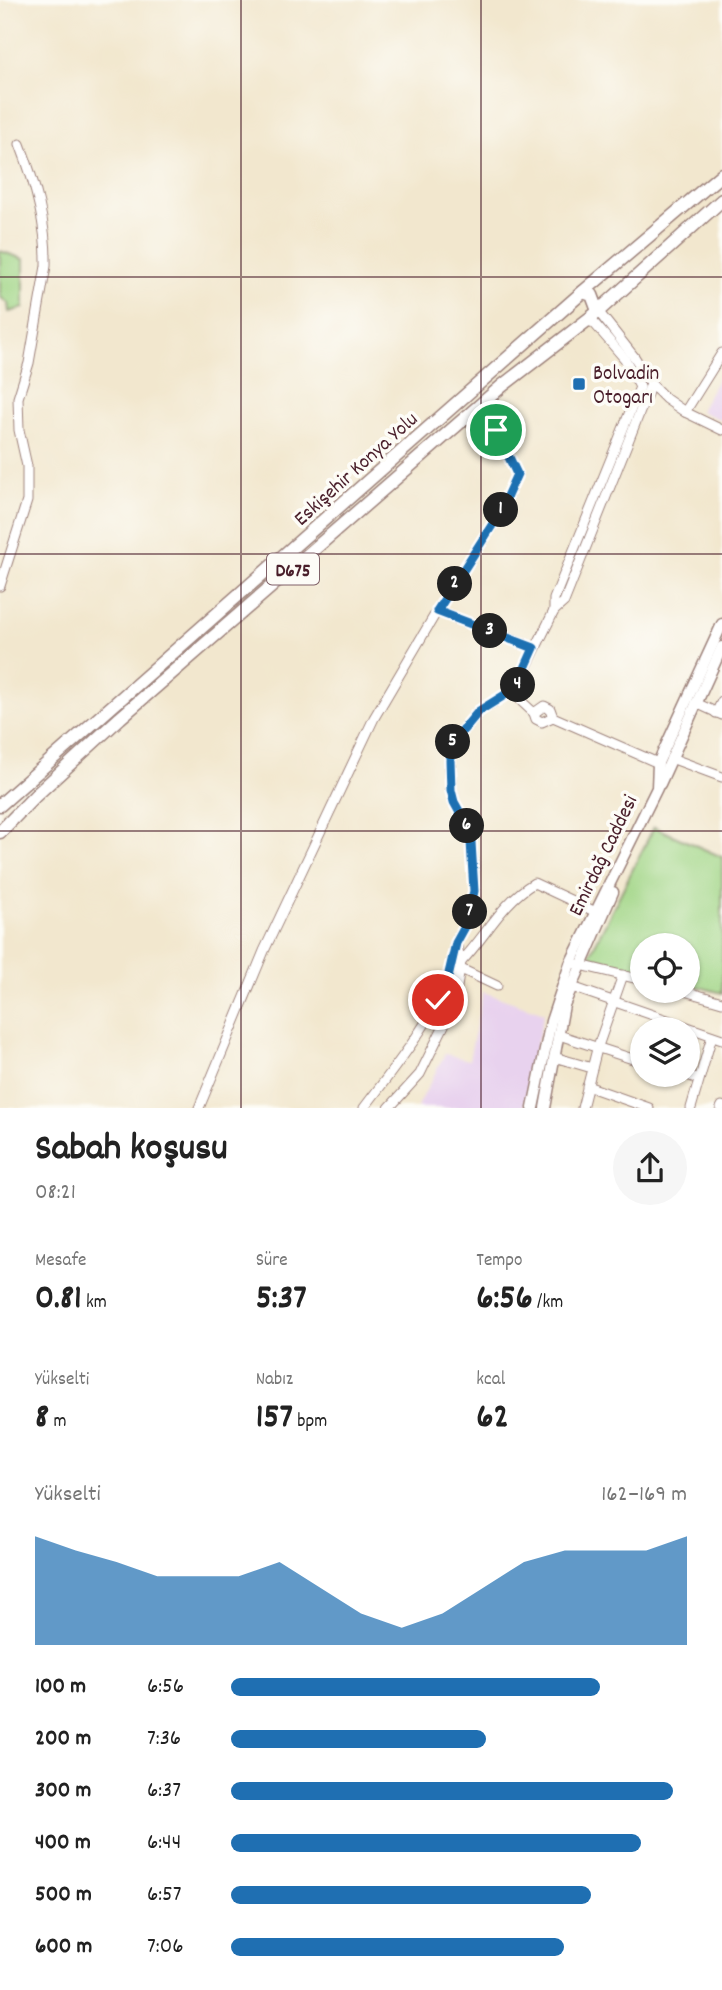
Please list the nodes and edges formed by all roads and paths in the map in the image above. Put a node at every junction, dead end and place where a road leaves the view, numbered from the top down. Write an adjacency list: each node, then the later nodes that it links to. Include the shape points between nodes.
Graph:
1 (20, 144): 13 (street, via 38,198 47,250 29,363 18,398 27,501)
2 (722, 174): 4 (highway, D675)
3 (722, 200): 5 (highway, D675)
4 (577, 296): 5 (highway, via 592,295); 6 (highway, via 574,310); 26 (highway, Eskişehir Konya Yolu / D675)
5 (598, 311): 6 (highway, D675); 8 (street)
6 (587, 321): 9 (street, via 594,323 625,359); 27 (highway, D675, via 502,386 120,718)
7 (722, 354): 10 (street)
8 (651, 384): 9 (street); 10 (street); 15 (street, via 564,602)
9 (640, 387): 15 (street, via 554,599)
10 (685, 412): 12 (street)
11 (496, 430): 14 (street, via 517,474 498,516)
12 (722, 430)
13 (0, 586)
14 (437, 611): 18 (street); 48 (street, via 347,773 264,951)
15 (554, 611): 18 (street)
16 (721, 632): 24 (main road, Emirdağ Caddesi)
17 (722, 647): 21 (main road, Emirdağ Caddesi)
18 (534, 648): 19 (street)
19 (516, 688): 24 (street, via 536,719 542,722 553,717); 29 (street, via 479,711 453,742 451,790 468,828 474,866 467,923)
20 (722, 701): 22 (street)
21 (696, 703): 22 (street); 23 (main road, Emirdağ Caddesi)
22 (719, 714)
23 (671, 758): 25 (street); 30 (main road, Emirdağ Caddesi)
24 (658, 763): 28 (main road, Emirdağ Caddesi, via 657,788)
25 (722, 777)
26 (0, 805)
27 (0, 832)
28 (596, 912): 30 (main road, Emirdağ Caddesi); 31 (street, via 534,883 494,920)
29 (456, 943): 31 (street); 49 (street, via 438,1000)
30 (576, 964): 32 (street); 35 (main road, Emirdağ Caddesi); 51 (main road, Emirdağ Caddesi, via 551,1021)
31 (461, 965): 34 (street); 50 (street, via 454,1004 431,1055)
32 (623, 975): 33 (street); 37 (street)
33 (630, 977)
34 (497, 986)
35 (572, 987): 37 (street); 39 (main road, Emirdağ Caddesi)
36 (700, 996): 38 (street)
37 (615, 1002): 40 (street); 41 (street)
38 (722, 1002)
39 (559, 1035): 41 (street); 42 (main road, Emirdağ Caddesi)
40 (717, 1037): 45 (street)
41 (597, 1049): 43 (street); 44 (street)
42 (554, 1057): 44 (street); 52 (main road, Emirdağ Caddesi)
43 (630, 1059)
44 (592, 1068): 46 (street)
45 (700, 1075)
46 (587, 1086): 53 (street); 54 (street)
47 (696, 1087): 55 (street)
48 (199, 1108)
49 (365, 1108)
50 (389, 1108)
51 (533, 1108)
52 (545, 1108)
53 (582, 1108)
54 (649, 1108)
55 (691, 1108)

